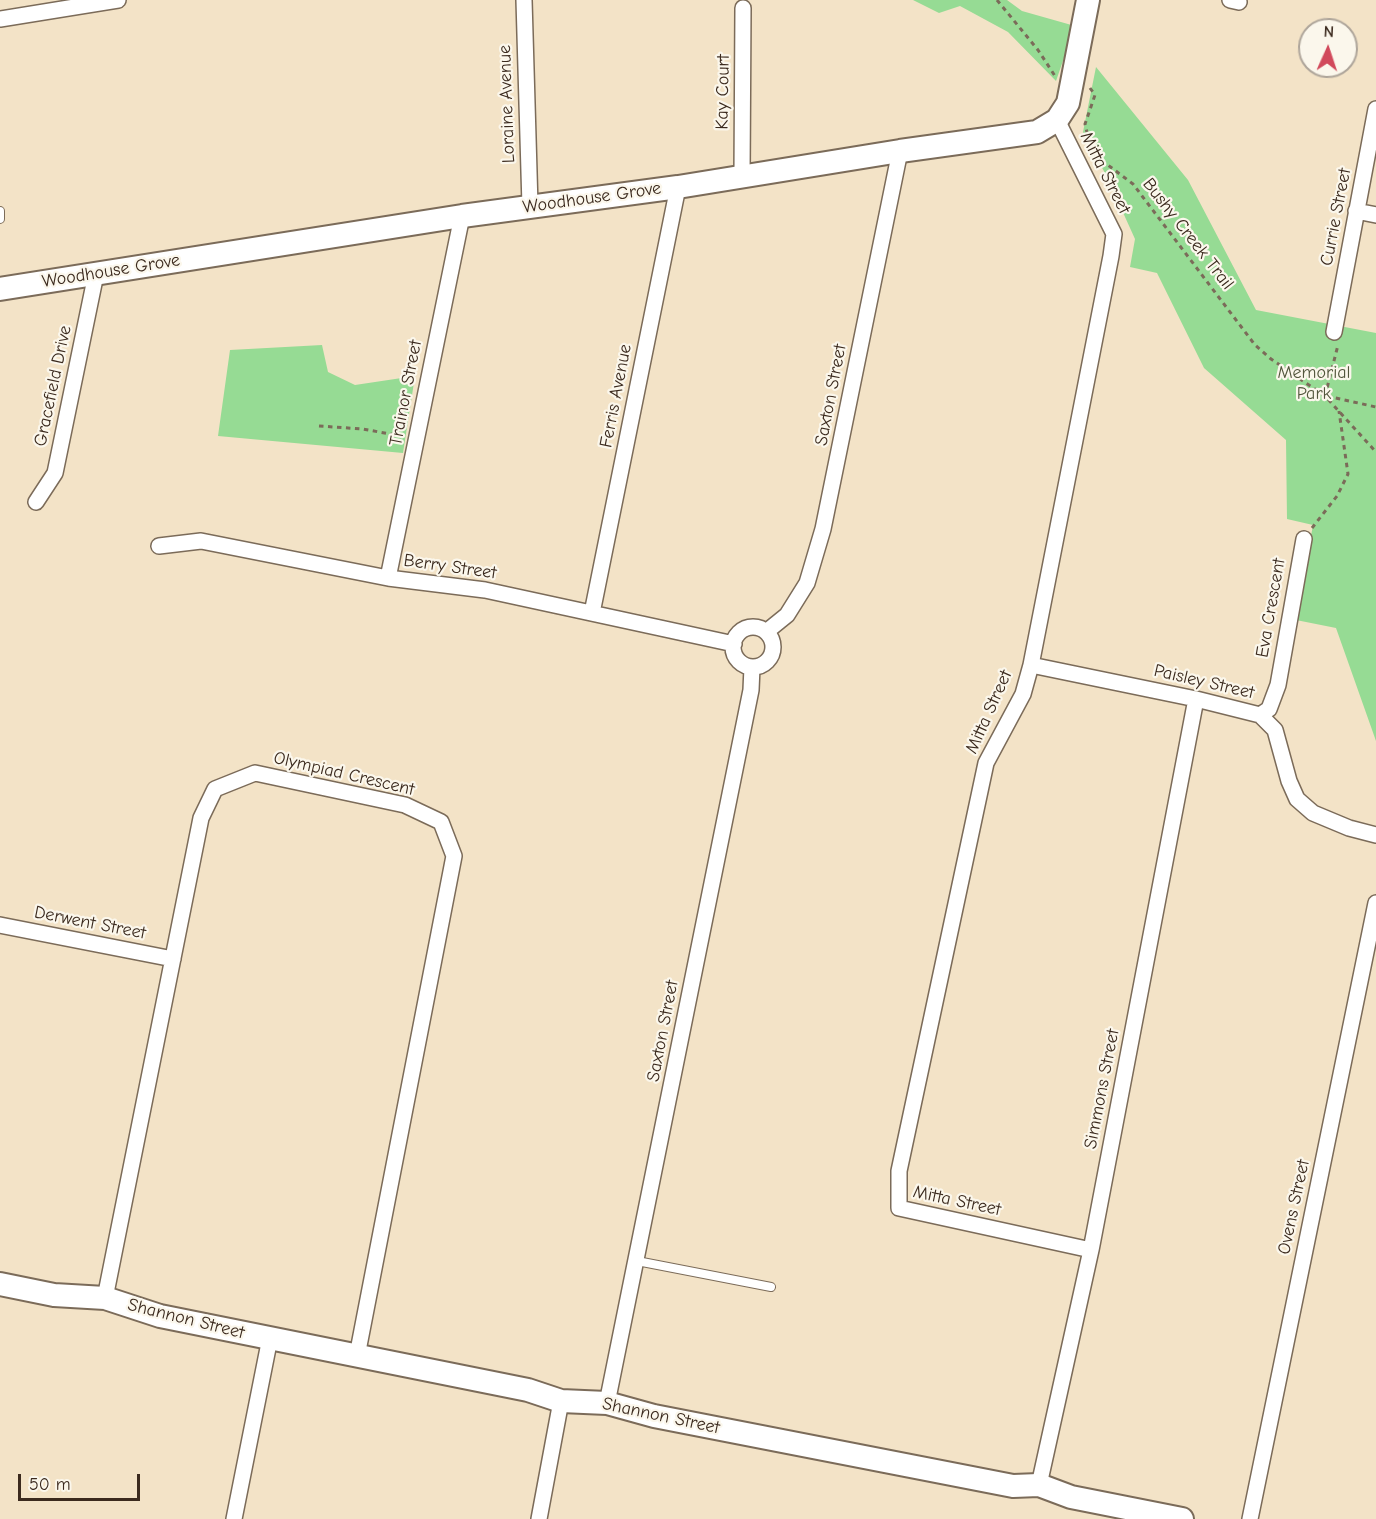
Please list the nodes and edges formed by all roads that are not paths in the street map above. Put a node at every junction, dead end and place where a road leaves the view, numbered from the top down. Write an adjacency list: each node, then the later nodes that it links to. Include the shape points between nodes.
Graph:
1 (118, 0): 5 (street)
2 (524, 0): 11 (street, Loraine Avenue)
3 (1088, 0): 7 (street, via 1068,103)
4 (743, 8): 9 (street, Kay Court)
5 (0, 19)
6 (1376, 109): 13 (street, Currie Street)
7 (1057, 120): 8 (street, Woodhouse Grove, via 1037,132); 27 (street, Mitta Street, via 1114,234)
8 (900, 151): 9 (street, Woodhouse Grove); 25 (street, Saxton Street, via 823,529 807,583 788,615)
9 (742, 176): 10 (street, Woodhouse Grove)
10 (678, 187): 11 (street, Woodhouse Grove); 24 (street, Ferris Avenue)
11 (530, 206): 15 (street, Woodhouse Grove)
12 (0, 211): 16 (lane)
13 (1356, 212): 14 (street); 19 (street, Currie Street)
14 (1376, 215)
15 (462, 216): 17 (street, Woodhouse Grove); 23 (street, Trainor Street)
16 (0, 219)
17 (96, 274): 18 (street, Woodhouse Grove); 20 (street, Gracefield Drive, via 55,473)
18 (0, 289)
19 (1334, 332)
20 (36, 502)
21 (1304, 539): 30 (street, Eva Crescent, via 1278,685 1269,709)
22 (159, 546): 23 (street, Berry Street, via 201,541)
23 (388, 578): 24 (street, Berry Street, via 485,590)
24 (592, 613): 26 (street, Berry Street)
25 (766, 632): 26 (street, via 749,628 739,633); 28 (street, via 773,651 762,665)
26 (734, 644): 28 (street, via 737,659)
27 (1031, 664): 29 (street, Paisley Street); 35 (street, Mitta Street, via 1023,694 986,763 899,1171 899,1208)
28 (752, 667): 36 (street, Saxton Street, via 751,690)
29 (1196, 699): 30 (street, Paisley Street); 35 (street, Simmons Street)
30 (1260, 715): 31 (street, Paisley Street, via 1275,730 1297,799 1313,813)
31 (1376, 835)
32 (1376, 903): 48 (street, Ovens Street)
33 (0, 925): 34 (street, Derwent Street)
34 (173, 960): 39 (street, Olympiad Crescent); 41 (street, Olympiad Crescent, via 201,818 215,789 255,773 405,805 441,822 454,856)
35 (1091, 1250): 44 (street, Simmons Street)
36 (637, 1261): 38 (lane); 43 (street, Saxton Street)
37 (0, 1284): 39 (street, Shannon Street, via 54,1295)
38 (771, 1287)
39 (105, 1298): 40 (street, Shannon Street, via 160,1316)
40 (270, 1338): 41 (street, Shannon Street); 45 (street)
41 (357, 1356): 42 (street, Shannon Street, via 528,1390)
42 (561, 1401): 43 (street, Shannon Street); 46 (street)
43 (607, 1403): 44 (street, Shannon Street, via 654,1416 1012,1486)
44 (1039, 1485): 47 (street, Shannon Street, via 1071,1497)
45 (234, 1519)
46 (539, 1519)
47 (1182, 1519)
48 (1250, 1519)

